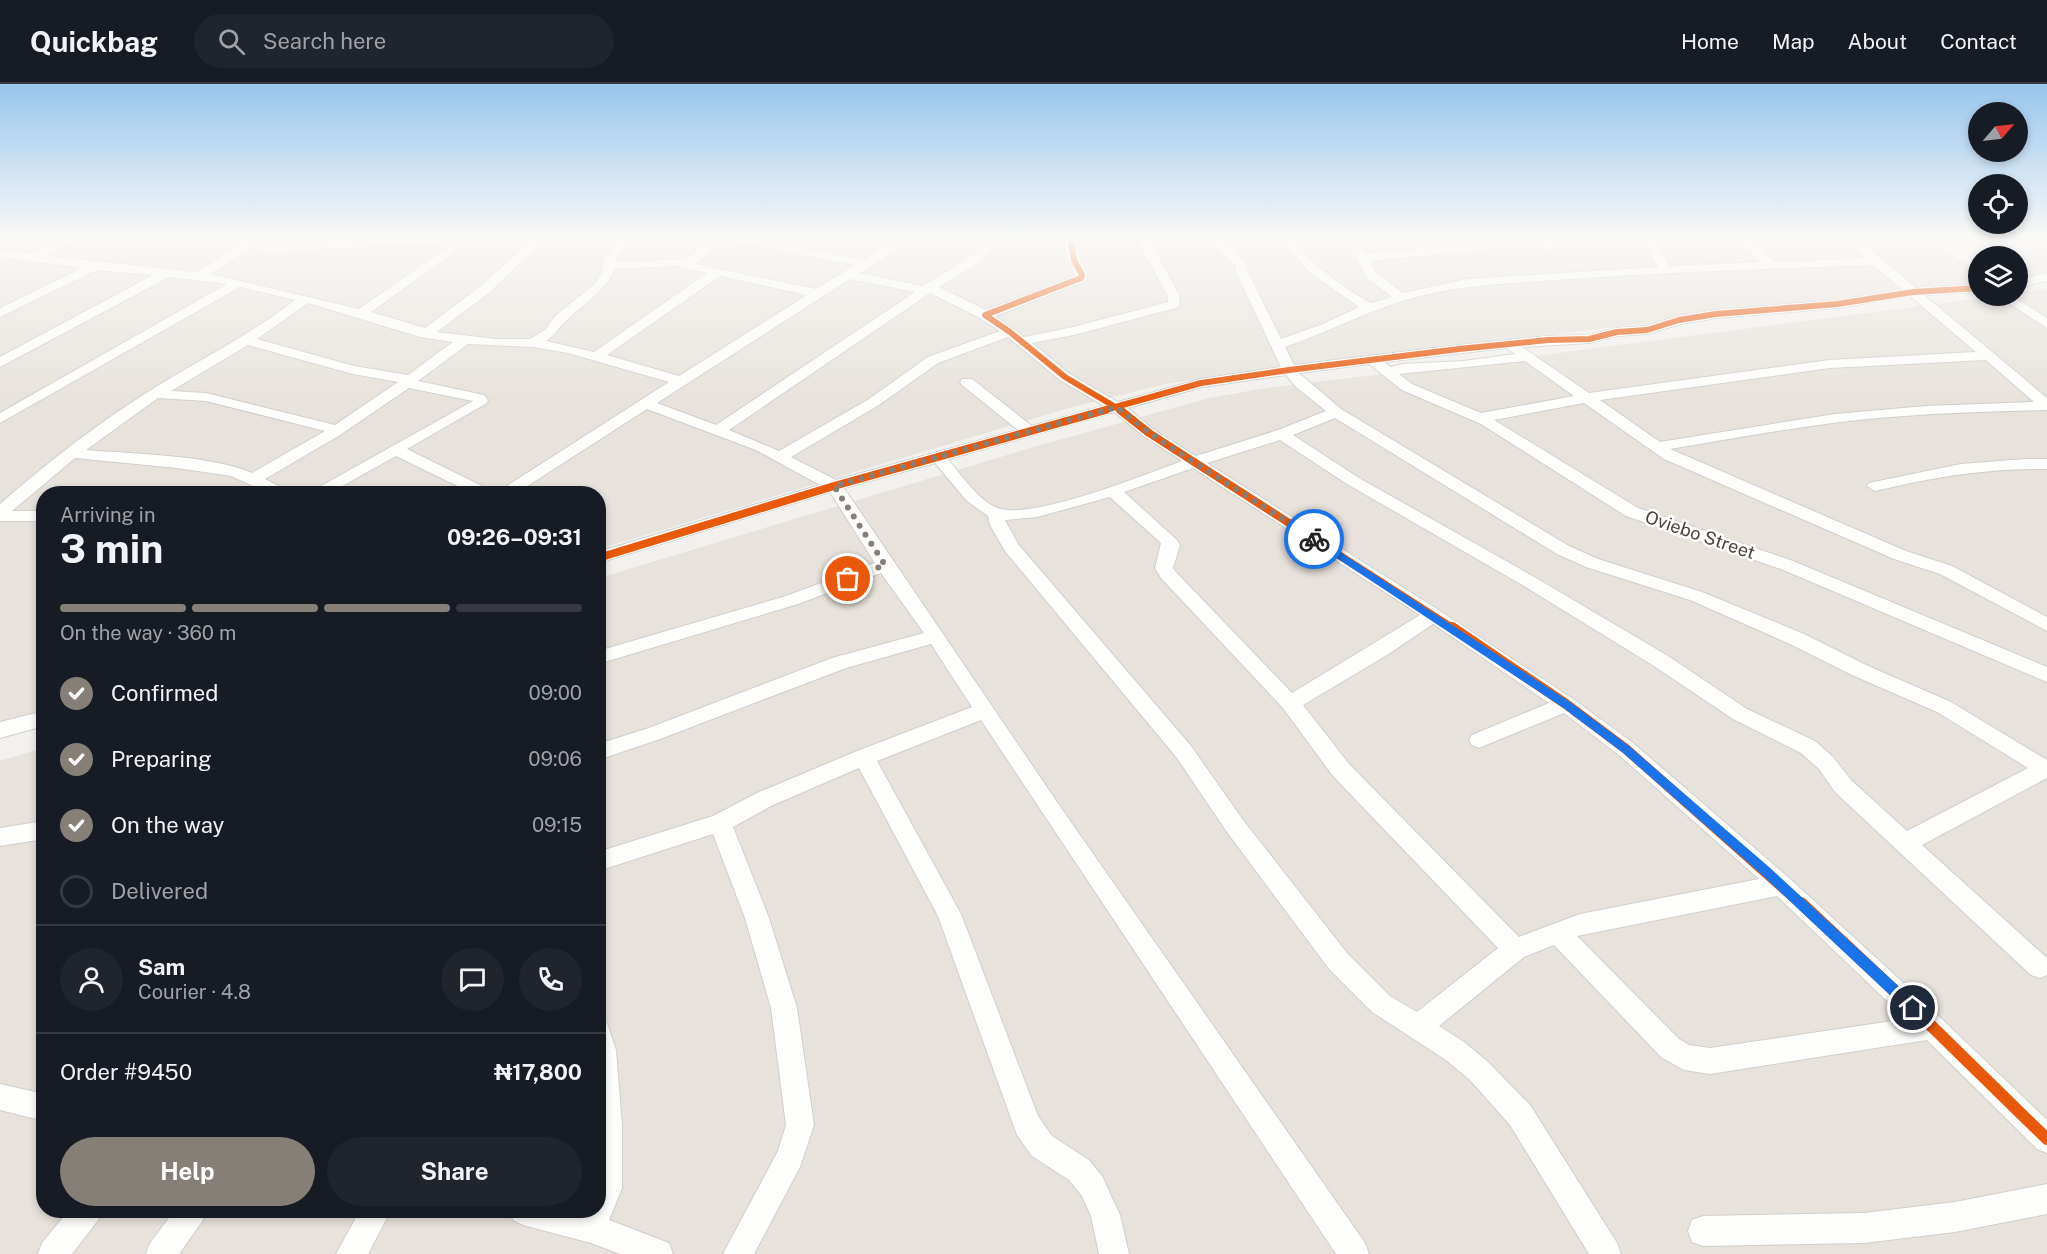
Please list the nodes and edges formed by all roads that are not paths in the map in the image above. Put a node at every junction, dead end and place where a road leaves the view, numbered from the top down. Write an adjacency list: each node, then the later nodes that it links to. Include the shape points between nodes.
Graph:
1 (1912, 292): 36 (street)
2 (41, 293): 25 (street)
3 (131, 293): 40 (street)
4 (221, 293): 53 (street)
5 (278, 293): 22 (street)
6 (390, 293): 26 (street)
7 (482, 293): 29 (street)
8 (592, 293): 33 (street, via 560,319 550,333)
9 (688, 293): 37 (street)
10 (813, 293): 20 (street)
11 (923, 293): 55 (street)
12 (936, 293): 27 (street)
13 (1043, 293): 27 (street)
14 (1172, 293): 30 (street, via 1174,304 1074,331)
15 (1252, 293): 35 (street)
16 (1343, 293): 24 (street)
17 (1395, 293): 21 (street)
18 (1425, 293): 21 (street)
19 (1908, 293): 34 (street, via 1837,304 1716,314 1589,339)
20 (820, 294): 43 (street)
21 (1402, 298): 24 (street)
22 (305, 299): 26 (street); 31 (street)
23 (2019, 306): 28 (street)
24 (1370, 308): 35 (street)
25 (0, 313)
26 (362, 313): 29 (street)
27 (985, 315): 30 (street)
28 (2047, 324)
29 (425, 334): 32 (street)
30 (1016, 337): 50 (street, via 1065,377); 61 (street, via 933,360 873,402)
31 (246, 340): 44 (street); 46 (street)
32 (465, 340): 33 (street); 44 (street)
33 (533, 343): 37 (street)
34 (1509, 344): 38 (street); 39 (street)
35 (1278, 345): 41 (street)
36 (1989, 356): 47 (street, via 1830,364); 49 (street)
37 (596, 357): 43 (street)
38 (1526, 357): 42 (street, via 1402,368); 47 (street)
39 (1371, 359): 41 (street); 42 (street, Oviebo Street)
40 (0, 363)
41 (1289, 370): 50 (street, via 1201,383); 51 (street)
42 (1388, 373): 52 (street, Oviebo Street, via 1407,387)
43 (681, 381): 48 (street)
44 (409, 382): 54 (street, via 359,418); 59 (street, via 481,400)
45 (967, 382): 56 (street)
46 (156, 394): 54 (street, via 206,397); 60 (street)
47 (1585, 398): 52 (street); 58 (street)
48 (646, 404): 55 (street); 69 (street)
49 (2047, 405): 58 (street, via 1859,416)
50 (1117, 407): 56 (street); 63 (street)
51 (1336, 412): 57 (street); 91 (street, via 1563,550 1748,616 1944,707)
52 (1479, 418): 82 (street, Oviebo Street, via 1632,512 1787,565)
53 (0, 419)
54 (335, 429): 65 (street, via 309,450)
55 (719, 430): 61 (street)
56 (1030, 432): 62 (street)
57 (1283, 435): 63 (street); 95 (street, via 1353,481 1661,661 1740,714 1808,747 1843,786)
58 (1656, 447): 79 (street, via 1900,555 1946,570)
59 (396, 450): 67 (street); 68 (street)
60 (72, 453): 65 (street, via 177,463 236,472); 73 (street)
61 (780, 457): 70 (street)
62 (939, 457): 70 (street); 74 (street, via 962,485)
63 (1195, 462): 72 (street); 78 (street)
64 (2047, 464): 71 (street, via 1986,464)
65 (253, 479): 66 (street)
66 (268, 486)
67 (330, 486)
68 (471, 486)
69 (516, 486)
70 (834, 486): 76 (street); 77 (street)
71 (1875, 486)
72 (1113, 491): 74 (street, via 1038,511); 83 (street, via 1168,540 1171,549 1164,568 1167,574)
73 (0, 514): 75 (street)
74 (996, 514): 102 (street, via 1011,547 1184,752 1338,961 1382,1004)
75 (36, 516)
76 (606, 556)
77 (885, 565): 80 (street); 81 (street, via 792,600)
78 (1432, 615): 83 (street); 84 (street)
79 (2047, 625)
80 (936, 636): 85 (street); 89 (street, via 839,663)
81 (606, 656)
82 (2047, 675)
83 (1290, 703): 99 (street, via 1341,770)
84 (1566, 704): 88 (street); 97 (street, via 1672,788)
85 (984, 711): 90 (street); 120 (street)
86 (36, 720): 87 (street)
87 (0, 730)
88 (1479, 740)
89 (606, 749)
90 (864, 757): 92 (street); 119 (street, via 949,914 1027,1125 1042,1146 1079,1170 1092,1185 1106,1215)
91 (2046, 769): 95 (street)
92 (720, 823): 96 (street); 118 (street, via 757,918 784,1008 800,1125 790,1157)
93 (36, 831): 94 (street)
94 (0, 837)
95 (1907, 842): 100 (street)
96 (606, 859)
97 (1781, 885): 98 (street, via 1580,924); 101 (street)
98 (1557, 932): 99 (street); 101 (street, via 1670,1048 1684,1057 1710,1061)
99 (1515, 949): 102 (street)
100 (2040, 967)
101 (1932, 1027): 106 (street)
102 (1417, 1028): 121 (street, via 1463,1058 1520,1115)
103 (606, 1096): 107 (street)
104 (0, 1097): 105 (street)
105 (36, 1106)
106 (2047, 1139)
107 (606, 1193)
108 (2047, 1199): 113 (street, via 1955,1217 1864,1228)
109 (81, 1218): 115 (street)
110 (187, 1218): 116 (street)
111 (372, 1218): 117 (street)
112 (599, 1218): 114 (street)
113 (1703, 1231)
114 (641, 1251)
115 (52, 1254)
116 (161, 1254)
117 (351, 1254)
118 (738, 1254)
119 (1114, 1254)
120 (1354, 1254)
121 (1606, 1254)

